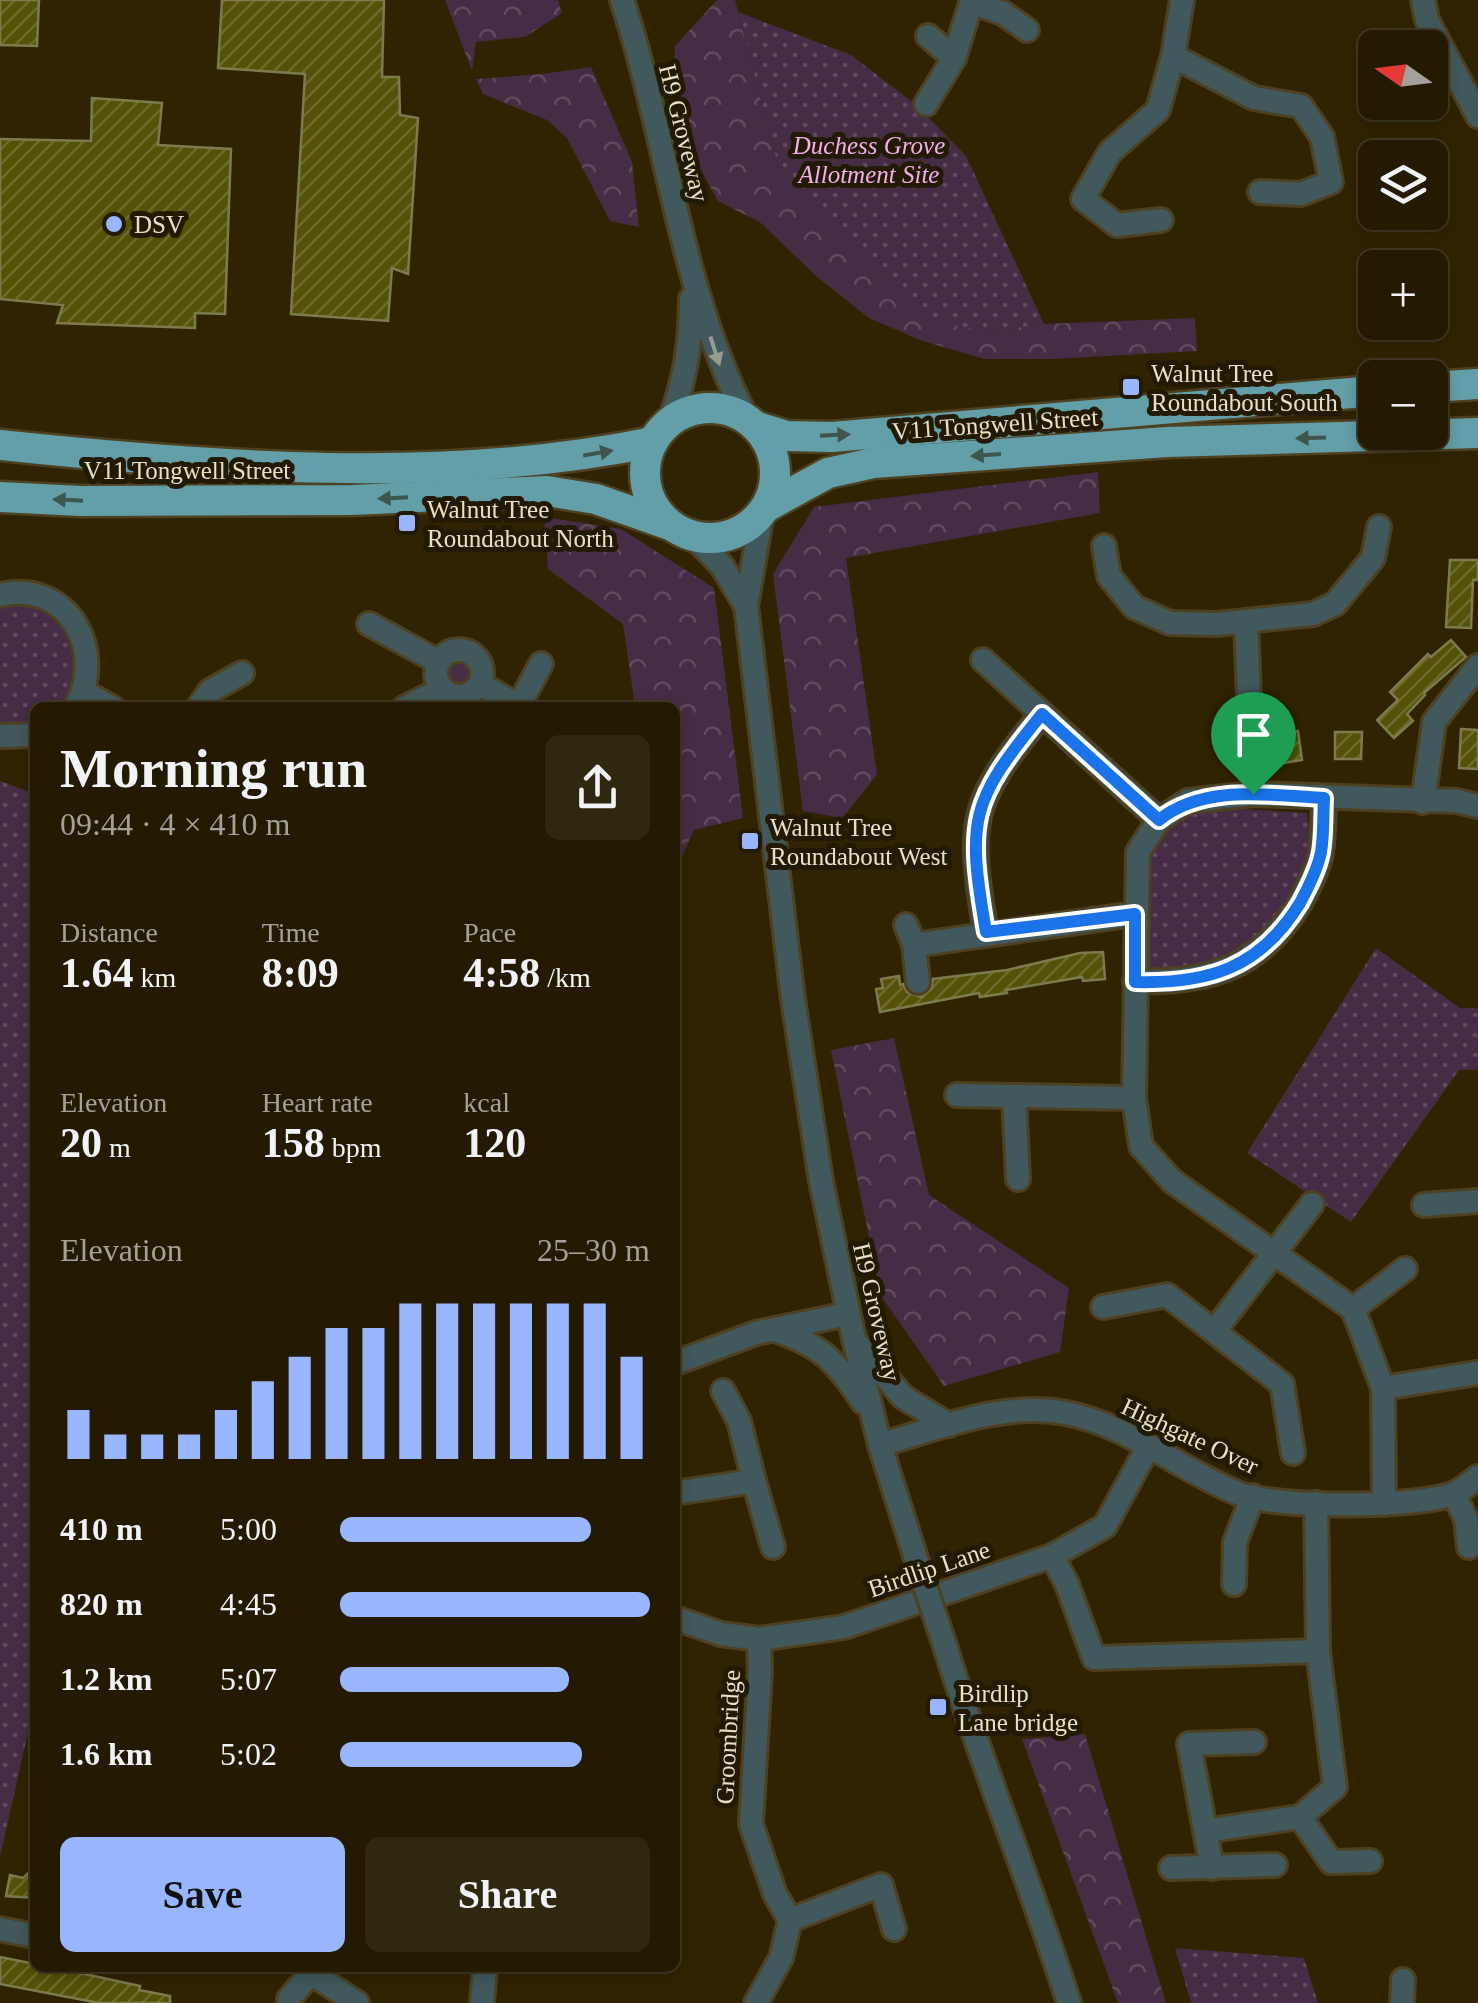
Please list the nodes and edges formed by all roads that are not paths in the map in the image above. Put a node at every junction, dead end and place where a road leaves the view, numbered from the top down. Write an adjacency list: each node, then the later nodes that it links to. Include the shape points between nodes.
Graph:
1 (622, 0): 14 (street, H9 Groveway)
2 (1182, 0): 7 (street)
3 (1422, 0): 9 (street, via 1426,20)
4 (971, 1): 5 (street); 8 (street)
5 (1028, 30)
6 (928, 36): 8 (street)
7 (1173, 56): 12 (street, via 1254,98 1300,106 1322,137 1331,182 1302,194); 13 (street, via 1158,110 1110,152 1083,200 1117,224)
8 (954, 58): 10 (street)
9 (1469, 81): 11 (street)
10 (926, 104)
11 (1478, 116)
12 (1260, 192)
13 (1161, 220)
14 (692, 279): 18 (street, H9 Groveway, one-way to 18, via 722,370); 19 (street, H9 Groveway, via 685,376)
15 (1478, 384): 16 (highway)
16 (1448, 386)
17 (1358, 393): 18 (highway, V11 Tongwell Street, one-way to 17, via 788,436 832,437)
18 (752, 423): 19 (highway, via 708,408 688,412); 24 (highway, via 772,452 775,480)
19 (662, 432): 22 (highway, V11 Tongwell Street, one-way to 19); 26 (highway, via 646,464 646,486 655,508)
20 (1478, 434): 24 (highway, V11 Tongwell Street, one-way to 24, via 1166,442 873,464 828,473)
21 (0, 445): 22 (highway, V11 Tongwell Street, via 207,463 482,463)
22 (545, 476): 23 (highway, V11 Tongwell Street, one-way to 23, via 490,494 222,501); 26 (highway, V11 Tongwell Street)
23 (0, 497)
24 (764, 510): 26 (highway, via 743,530 718,538); 29 (street, H9 Groveway)
25 (1379, 526): 30 (street, via 1373,558 1335,604 1313,614)
26 (681, 531): 29 (street, H9 Groveway, via 722,566)
27 (1104, 546): 30 (street, via 1110,576 1134,607 1170,623)
28 (0, 595): 39 (street, via 36,595 76,622 89,668)
29 (746, 606): 67 (street, H9 Groveway, via 782,925)
30 (1246, 622): 47 (street)
31 (369, 624): 33 (street)
32 (984, 660): 44 (street)
33 (438, 662): 37 (street, via 449,652 470,652 482,670); 38 (street)
34 (542, 664): 43 (street)
35 (1478, 666): 49 (street, via 1434,722)
36 (247, 670): 40 (street)
37 (480, 684): 38 (street, via 462,696); 42 (street)
38 (442, 689): 41 (street)
39 (79, 700)
40 (202, 702)
41 (416, 702)
42 (514, 702)
43 (523, 702)
44 (1042, 714): 51 (street); 53 (street, via 993,778 975,829)
45 (0, 736): 46 (street)
46 (30, 736)
47 (1253, 794): 48 (street); 51 (street, via 1188,801)
48 (1324, 798): 49 (street); 55 (street, via 1320,854 1286,926 1232,969 1196,979)
49 (1423, 802): 50 (street)
50 (1478, 806)
51 (1159, 820): 52 (street, via 1138,852)
52 (1135, 914): 53 (street); 55 (street)
53 (986, 932): 54 (street, via 910,935)
54 (918, 982)
55 (1135, 982): 58 (street)
56 (957, 1096): 57 (street)
57 (1014, 1096): 58 (street); 59 (street)
58 (1134, 1098): 63 (street, via 1141,1146 1172,1181)
59 (1018, 1179)
60 (1478, 1201): 62 (street)
61 (1312, 1204): 63 (street)
62 (1424, 1205)
63 (1274, 1254): 66 (street); 69 (street)
64 (1406, 1268): 66 (street)
65 (1103, 1306): 69 (street, via 1168,1295)
66 (1353, 1309): 73 (street)
67 (848, 1314): 68 (street); 70 (street, H9 Groveway)
68 (774, 1330): 71 (street); 75 (street, via 811,1342 838,1364)
69 (1215, 1330): 79 (street, via 1282,1384)
70 (854, 1339): 75 (street, H9 Groveway); 76 (street, via 903,1396)
71 (680, 1361)
72 (1477, 1373): 73 (street)
73 (1383, 1388): 86 (street)
74 (723, 1391): 81 (street, via 739,1421)
75 (873, 1418): 77 (street, H9 Groveway)
76 (949, 1425): 77 (street, Highgate Over); 78 (street, Highgate Over, via 1021,1408 1069,1413)
77 (880, 1445): 112 (street, H9 Groveway, bridge, via 975,1745)
78 (1148, 1446): 84 (street, Highgate Over); 89 (street, Birdlip Lane, via 1104,1526)
79 (1293, 1452)
80 (1478, 1478): 83 (street, Highgate Over)
81 (754, 1482): 82 (street); 87 (street)
82 (680, 1492)
83 (1454, 1494): 86 (street, Highgate Over); 88 (street)
84 (1252, 1496): 85 (street, Highgate Over); 90 (street, via 1235,1542)
85 (1316, 1504): 86 (street, Highgate Over); 93 (street)
86 (1384, 1504)
87 (773, 1547)
88 (1470, 1548)
89 (1052, 1556): 92 (street, Birdlip Lane, via 844,1627); 93 (street, via 1094,1658)
90 (1234, 1584)
91 (680, 1620): 92 (street, Birdlip Lane)
92 (758, 1639): 101 (street, Groombridge, via 752,1824)
93 (1318, 1651): 95 (street, via 1336,1787)
94 (1254, 1742): 96 (street, via 1189,1744)
95 (1300, 1817): 96 (street); 97 (street, via 1331,1862)
96 (1205, 1831): 100 (street)
97 (1370, 1861)
98 (1275, 1865): 100 (street)
99 (1171, 1868): 100 (street)
100 (1212, 1868)
101 (790, 1920): 103 (street, via 880,1876); 111 (street, via 780,1958)
102 (0, 1929): 104 (street)
103 (894, 1929)
104 (30, 1935)
105 (310, 1972): 108 (street)
106 (315, 1972): 109 (street)
107 (485, 1972): 110 (street)
108 (290, 1999)
109 (357, 2003)
110 (482, 2003)
111 (756, 2003)
112 (1069, 2003)

